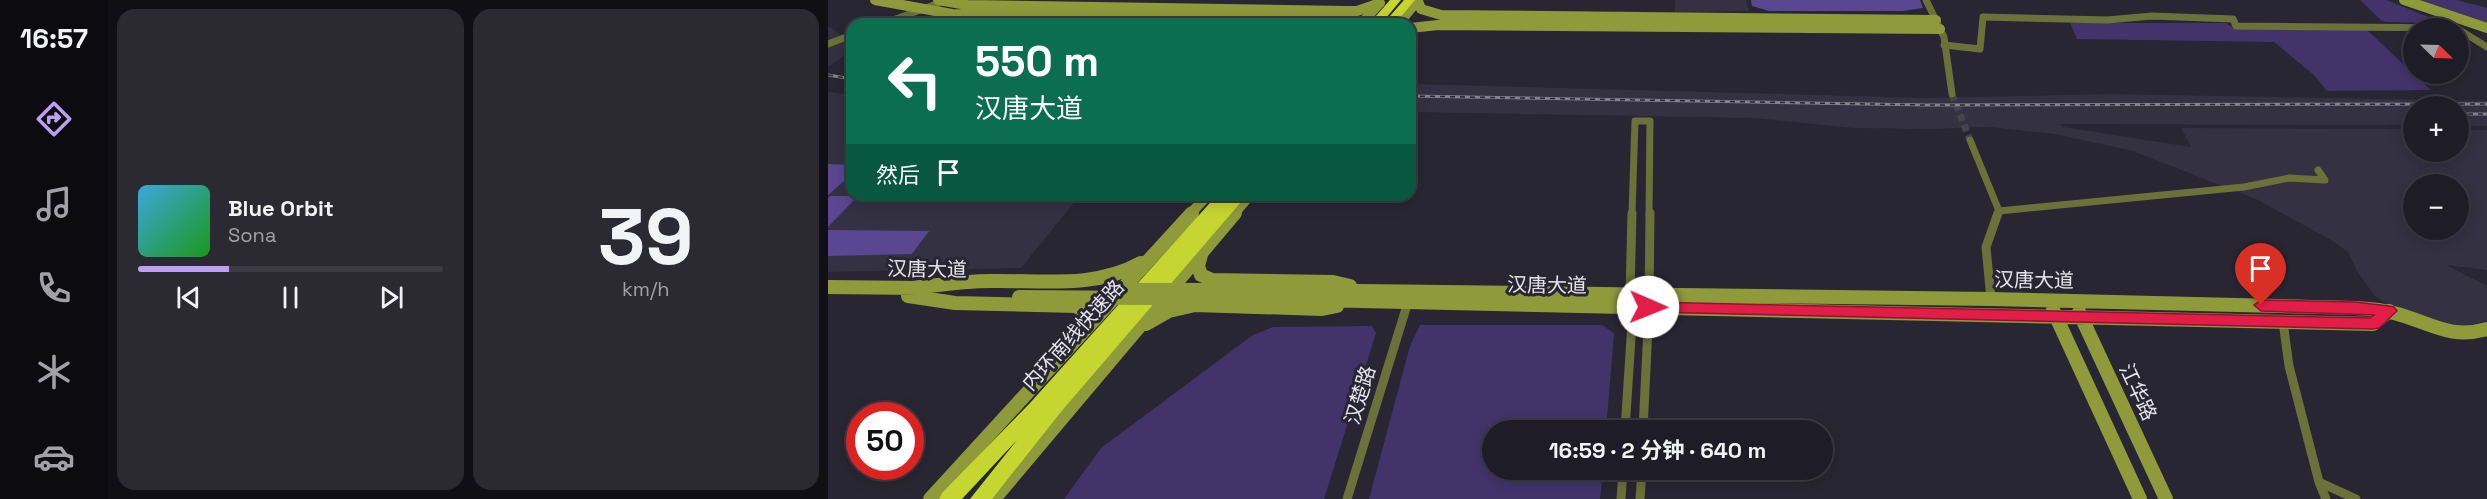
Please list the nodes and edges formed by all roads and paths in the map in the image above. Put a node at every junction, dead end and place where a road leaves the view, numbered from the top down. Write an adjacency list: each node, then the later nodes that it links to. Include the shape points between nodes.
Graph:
1 (875, 0): 12 (main road)
2 (1044, 0): 11 (street)
3 (1396, 0): 19 (highway)
4 (1410, 0): 20 (highway)
5 (1418, 0): 14 (main road, via 1421,9); 21 (main road)
6 (1926, 0): 23 (street)
7 (2404, 0): 29 (main road)
8 (2418, 0): 25 (main road)
9 (941, 1): 11 (main road); 12 (street)
10 (1381, 1): 13 (main road, via 1357,11); 18 (main road)
11 (1035, 7): 13 (main road)
12 (923, 9): 15 (street); 16 (main road, via 952,14)
13 (1346, 11): 17 (main road)
14 (1428, 13): 22 (main road); 23 (main road)
15 (898, 18)
16 (1211, 18)
17 (1345, 18)
18 (1366, 18)
19 (1380, 18)
20 (1394, 18)
21 (1403, 18)
22 (1415, 18)
23 (1935, 20): 30 (street)
24 (1416, 23): 26 (main road)
25 (2487, 23)
26 (1421, 25): 27 (main road); 30 (main road)
27 (1416, 26)
28 (2403, 27): 34 (street, via 2236,26 2233,19 2152,16 2107,20 1983,17 1980,49)
29 (2487, 28)
30 (1940, 29): 34 (street)
31 (2469, 36): 35 (street)
32 (846, 37): 33 (street)
33 (828, 44)
34 (1944, 45): 36 (street)
35 (2487, 47)
36 (1952, 94)
37 (1971, 140): 43 (street)
38 (2318, 170): 43 (street, via 2325,180 2289,178 2244,188)
39 (1202, 201): 44 (main road)
40 (1220, 201): 73 (highway, 内环南线快速路, via 1036,408)
41 (1235, 201): 74 (highway, 内环南线快速路)
42 (1245, 201): 45 (main road)
43 (1999, 211): 52 (street, via 1986,247)
44 (1158, 249): 47 (main road, via 1138,266); 65 (main road)
45 (1201, 254): 46 (main road, via 1201,275); 66 (main road)
46 (1212, 280): 51 (main road, via 1333,282); 58 (main road, via 1200,280 1182,291 1186,302)
47 (1096, 281): 49 (main road, via 973,281); 59 (main road, via 1105,284 1100,297)
48 (828, 287): 49 (main road, 汉唐大道)
49 (910, 292): 50 (main road, 汉唐大道); 51 (main road, 汉唐大道, bridge); 59 (main road, via 955,303)
50 (828, 295)
51 (1372, 296): 54 (main road, 汉唐大道); 57 (main road, 汉唐大道); 58 (main road, via 1322,309)
52 (1991, 299): 53 (main road, 汉唐大道); 55 (main road, 汉唐大道)
53 (2049, 300): 56 (main road, 汉唐大道); 61 (main road)
54 (1632, 301): 55 (main road, 汉唐大道); 55 (street, via 1635,121 1650,121); 57 (main road, 汉唐大道); 67 (street)
55 (1648, 301): 61 (main road, 汉唐大道); 68 (street)
56 (2074, 301): 60 (main road, 汉唐大道); 62 (main road, 江华路)
57 (1408, 302): 76 (street, 汉楚路)
58 (1195, 305): 66 (main road, via 1154,318)
59 (1076, 306): 65 (main road, via 1087,313)
60 (2389, 311): 63 (main road, 汉唐大道, via 2373,324); 64 (main road, 汉唐大道, via 2433,329 2473,334)
61 (2056, 316): 62 (main road, 汉唐大道); 79 (main road)
62 (2081, 316): 63 (main road, 汉唐大道); 80 (main road, 江华路)
63 (2283, 322): 71 (street, via 2289,366)
64 (2487, 329)
65 (1083, 332): 72 (main road)
66 (1131, 336): 75 (main road)
67 (1626, 420)
68 (1643, 420)
69 (1622, 480): 77 (street)
70 (1641, 480): 78 (street)
71 (2319, 482): 81 (street); 82 (street)
72 (930, 499)
73 (949, 499)
74 (980, 499)
75 (994, 499)
76 (1347, 499)
77 (1621, 499)
78 (1640, 499)
79 (2140, 499)
80 (2166, 499)
81 (2326, 499)
82 (2356, 499)

